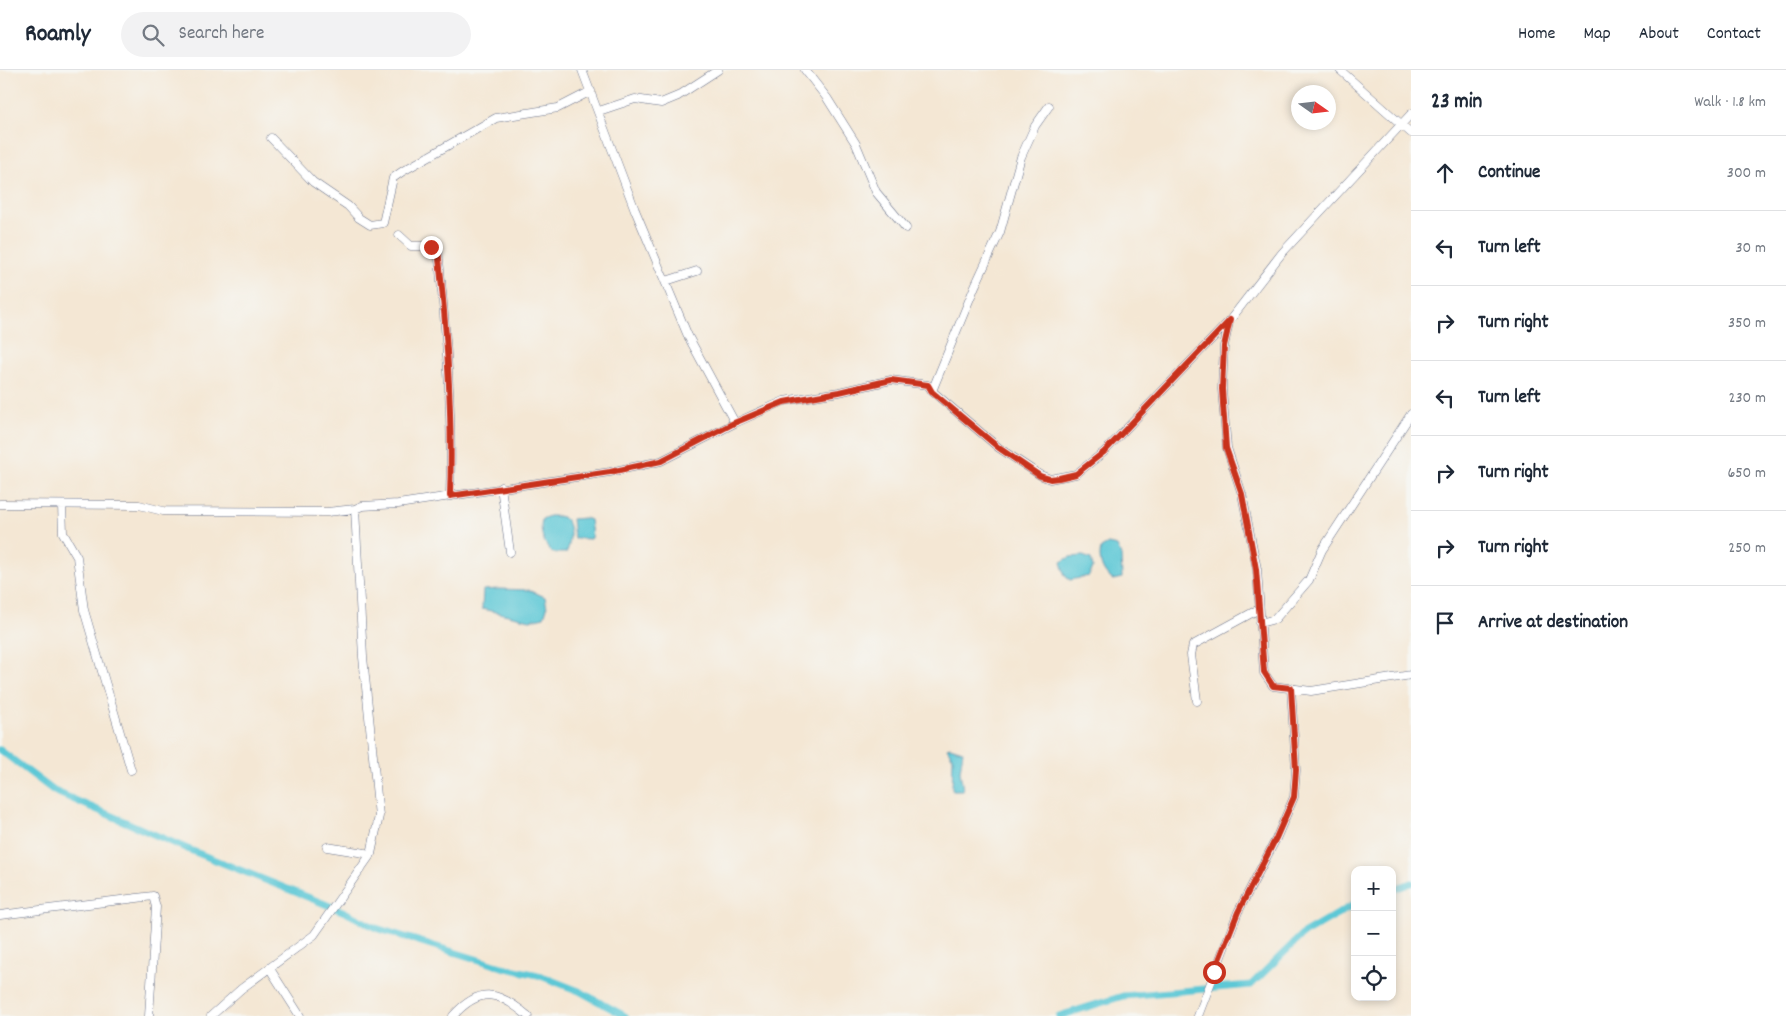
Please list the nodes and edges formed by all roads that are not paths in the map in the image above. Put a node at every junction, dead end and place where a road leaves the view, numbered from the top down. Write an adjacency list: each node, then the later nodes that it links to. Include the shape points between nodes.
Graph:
1 (582, 70): 5 (street)
2 (718, 70): 7 (street, via 662,103 635,98)
3 (804, 70): 12 (street, via 827,98 856,144 876,192)
4 (1340, 70): 9 (street)
5 (591, 90): 7 (street); 11 (street, via 558,108 496,118 402,170 393,178 383,223 377,225 370,225 359,218 348,206 313,182)
6 (1049, 106): 17 (street, via 1035,126 1022,157 1000,232)
7 (599, 111): 15 (street, via 635,210)
8 (1411, 114): 9 (street)
9 (1402, 123): 10 (street); 16 (street, via 1282,253)
10 (1411, 133)
11 (271, 138)
12 (906, 228)
13 (399, 235): 21 (street, via 411,246 435,246 438,249 447,342 452,447)
14 (697, 271): 15 (street)
15 (666, 281): 19 (street, via 688,336)
16 (1230, 320): 17 (street, via 1104,452 1076,474 1050,479 1040,476 999,448); 26 (street, via 1224,346 1222,389 1226,448 1242,494 1256,569)
17 (932, 392): 19 (street, via 928,385 891,380 784,402)
18 (1410, 418): 27 (street, via 1322,550 1309,580 1275,619)
19 (734, 423): 20 (street, via 661,461 610,472)
20 (501, 487): 21 (street); 25 (street)
21 (450, 496): 24 (street)
22 (0, 504): 23 (street)
23 (62, 505): 24 (street, via 139,505 163,511 327,512); 31 (street, via 62,534 77,557 84,610)
24 (355, 509): 33 (street, via 363,657 379,816)
25 (510, 552)
26 (1259, 609): 27 (street); 30 (street, via 1193,646)
27 (1260, 623): 29 (street, via 1264,672 1273,686)
28 (1411, 675): 29 (street, via 1312,691)
29 (1291, 688): 41 (street, via 1296,770 1294,797 1238,912)
30 (1196, 701)
31 (131, 770)
32 (327, 847): 33 (street)
33 (371, 854): 35 (street, via 314,935)
34 (0, 915): 36 (street, via 153,896 156,915)
35 (270, 969): 37 (street); 38 (street)
36 (149, 1016)
37 (211, 1016)
38 (300, 1016)
39 (453, 1016): 40 (street, via 464,1003 478,995 492,994)
40 (528, 1016)
41 (1198, 1016)

